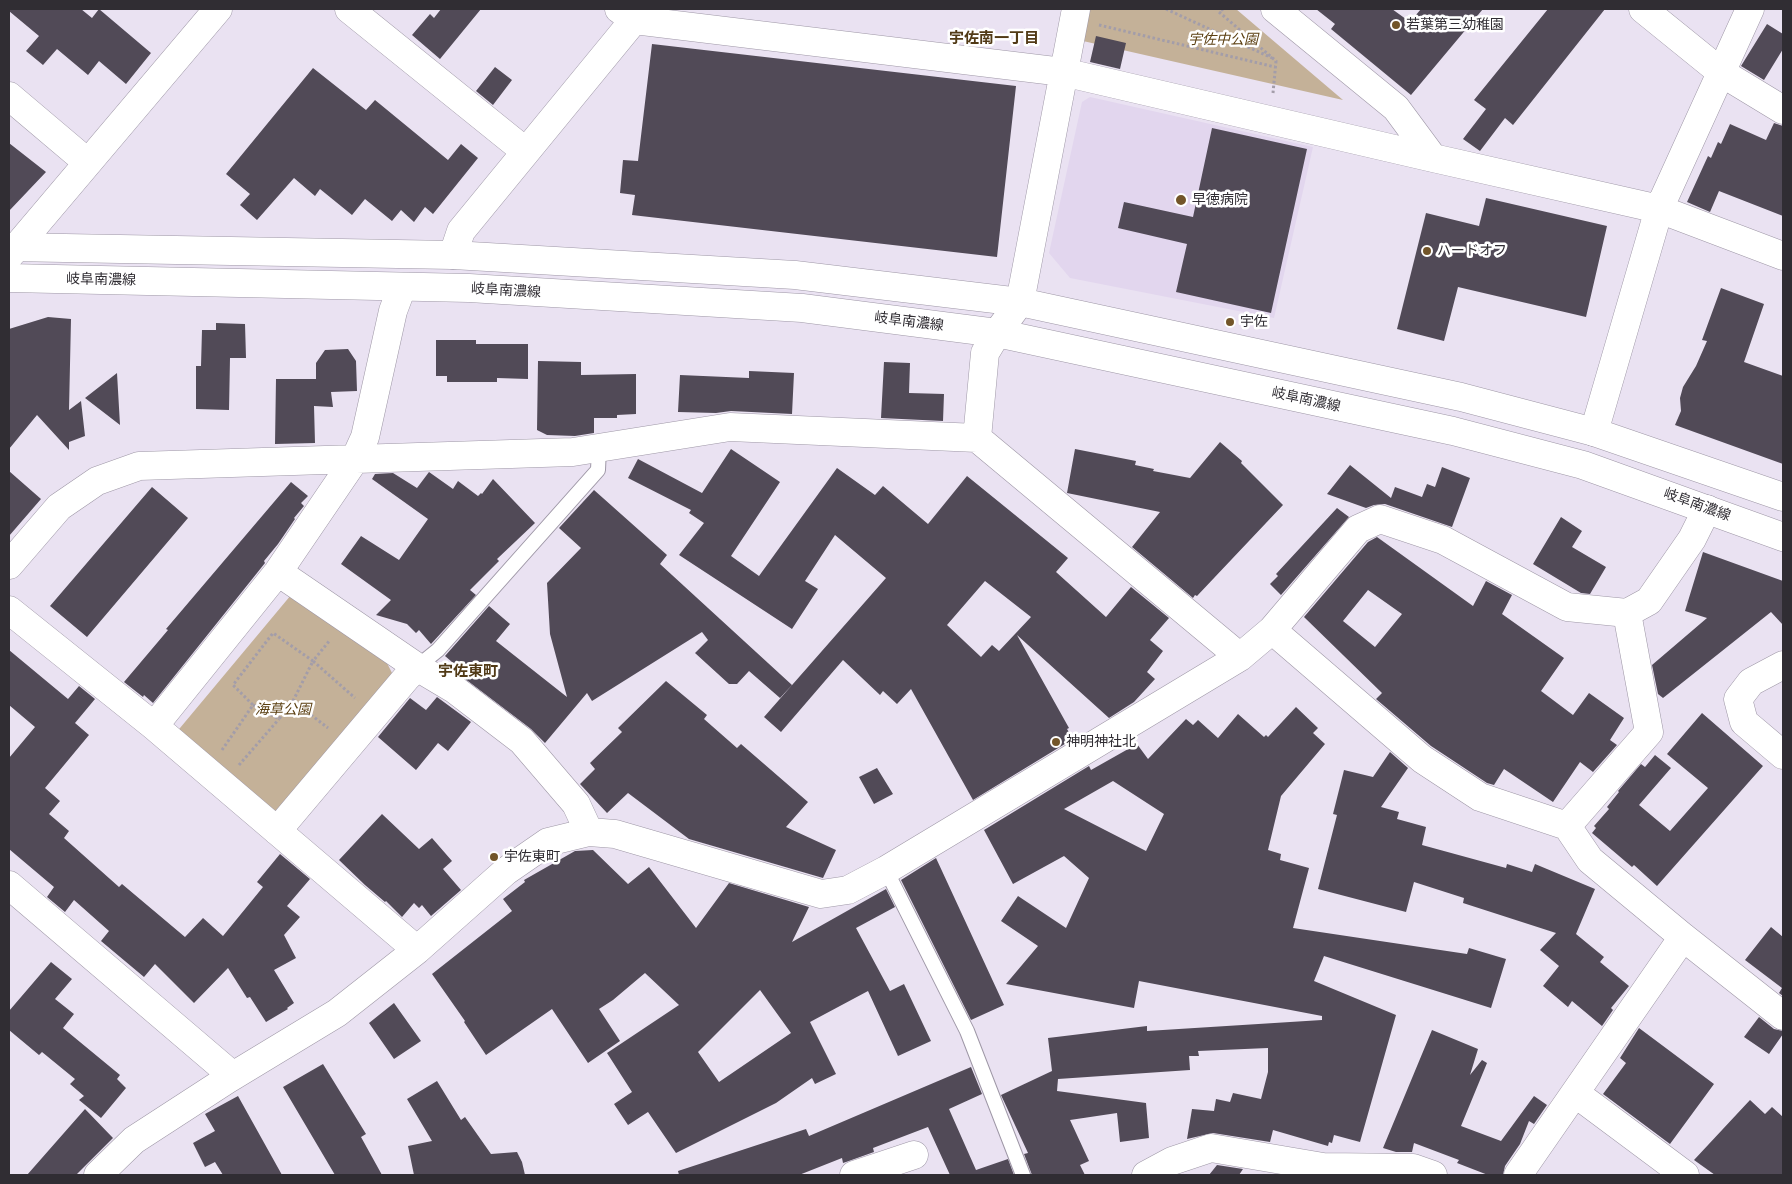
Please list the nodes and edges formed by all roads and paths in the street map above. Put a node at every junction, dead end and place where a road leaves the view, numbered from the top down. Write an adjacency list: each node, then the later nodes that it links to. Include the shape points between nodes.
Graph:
1 (218, 9): 21 (street)
2 (349, 9): 19 (street)
3 (1166, 9): 12 (path)
4 (1215, 9): 9 (path)
5 (1223, 9): 9 (path)
6 (1275, 9): 20 (street, via 1396,108)
7 (1643, 9): 15 (street)
8 (1750, 9): 15 (street)
9 (1219, 12): 12 (path)
10 (632, 13): 14 (street); 19 (street)
11 (1075, 14): 13 (path); 14 (street)
12 (1276, 60): 13 (path)
13 (1275, 67): 18 (path)
14 (1063, 72): 18 (street); 28 (street)
15 (1722, 72): 17 (street); 22 (street)
16 (9, 96): 21 (street)
17 (1783, 110)
18 (1270, 121): 20 (street)
19 (525, 151): 24 (street, via 461,231)
20 (1433, 158): 22 (street)
21 (87, 162): 23 (street)
22 (1659, 209): 25 (street); 30 (street)
23 (11, 250): 24 (street)
24 (453, 255): 28 (street, via 795,275)
25 (1783, 256)
26 (9, 278): 27 (street, 岐阜南濃線)
27 (402, 287): 29 (street, 岐阜南濃線, via 469,288 802,308); 33 (street, via 393,312 365,438)
28 (1020, 302): 29 (street); 30 (street, via 1461,397)
29 (997, 333): 31 (street, via 985,353); 35 (street, 岐阜南濃線, via 1453,431 1583,465)
30 (1594, 432): 34 (street)
31 (977, 438): 32 (street, via 730,427); 43 (street)
32 (599, 448): 33 (street, via 573,452); 46 (lane, via 598,470 438,650)
33 (355, 459): 37 (street, via 139,466 96,481 60,507); 38 (street)
34 (1783, 498)
35 (1708, 509): 36 (street, 岐阜南濃線); 40 (street, via 1649,600)
36 (1783, 537)
37 (9, 565)
38 (278, 572): 41 (street); 51 (street)
39 (9, 610): 51 (street)
40 (1627, 613): 42 (street, via 1566,607 1442,540 1380,518 1358,529); 56 (street, via 1650,732)
41 (347, 619): 44 (path); 46 (street)
42 (1272, 630): 43 (street); 56 (street, via 1422,759 1480,797)
43 (1240, 658): 59 (street)
44 (313, 661): 47 (path); 48 (path); 49 (path, via 273,633 233,684)
45 (1783, 665): 53 (street, via 1751,682 1738,699 1744,722)
46 (418, 667): 57 (street); 58 (street, via 454,689 522,741 576,804)
47 (293, 701): 50 (path); 52 (path)
48 (361, 703)
49 (253, 705): 50 (path); 54 (path)
50 (279, 719): 55 (path)
51 (154, 726): 57 (street)
52 (329, 729)
53 (1783, 755)
54 (217, 756)
55 (235, 770)
56 (1567, 826): 61 (street, via 1590,860)
57 (277, 831): 62 (street)
58 (589, 832): 59 (street, via 615,834 821,894 848,890); 62 (street, via 548,842 506,871)
59 (886, 870): 69 (lane, via 967,1031)
60 (9, 885): 64 (street)
61 (1683, 937): 63 (street); 65 (street)
62 (417, 950): 64 (street, via 337,1013)
63 (1783, 1016)
64 (234, 1076): 67 (street, via 134,1140)
65 (1575, 1093): 72 (street); 73 (street)
66 (914, 1155): 68 (street)
67 (98, 1175)
68 (858, 1175)
69 (1023, 1175)
70 (1146, 1175): 71 (street, via 1172,1161 1211,1148 1323,1167 1413,1168)
71 (1433, 1175)
72 (1518, 1175)
73 (1685, 1175)

